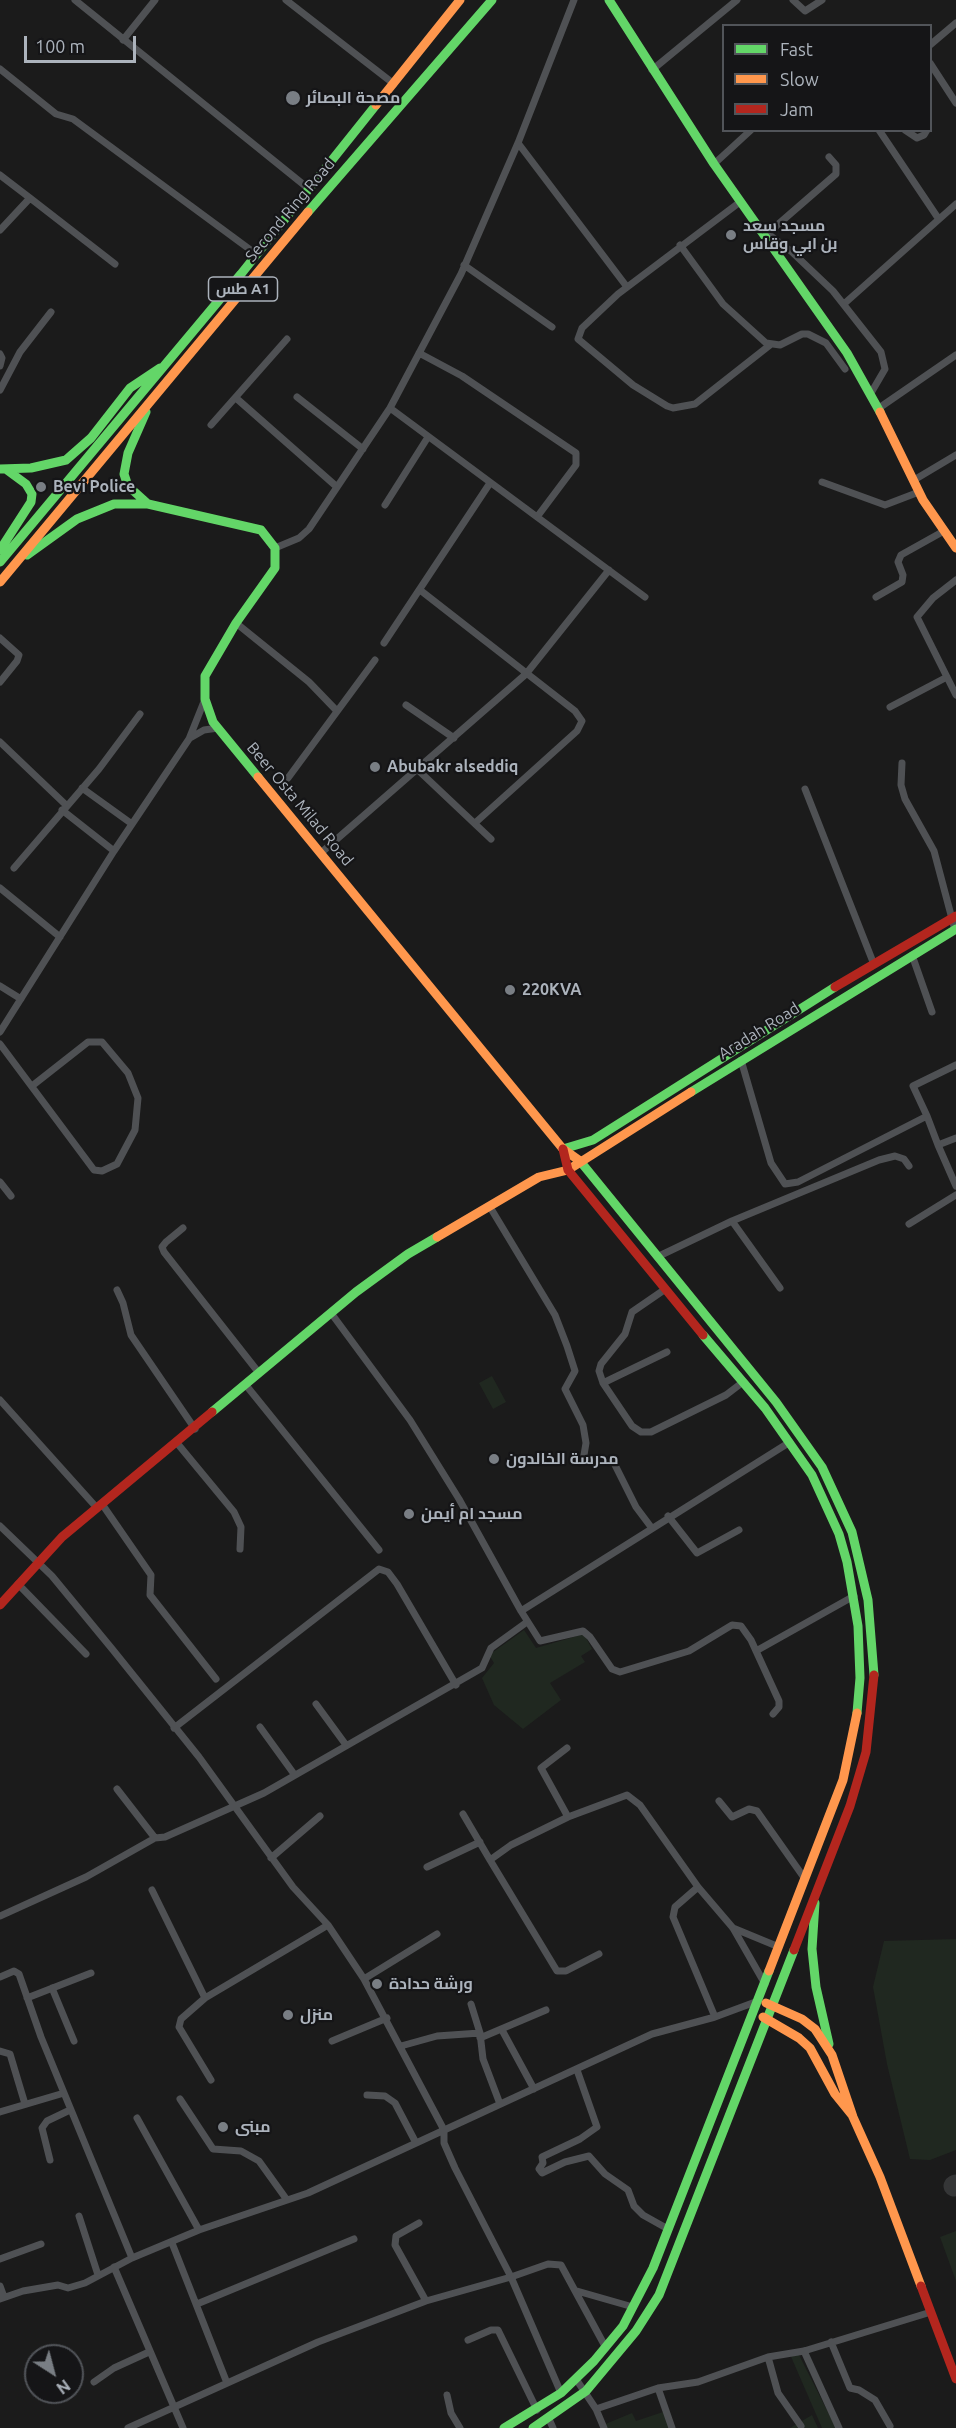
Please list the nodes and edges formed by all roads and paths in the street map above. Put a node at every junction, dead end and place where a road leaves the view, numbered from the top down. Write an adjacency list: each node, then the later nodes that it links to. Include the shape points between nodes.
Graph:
1 (75, 0): 13 (street)
2 (155, 0): 13 (street)
3 (460, 0): 18 (main road, Second Ring Road / طس A1)
4 (484, 0): 28 (main road)
5 (492, 0): 28 (main road, Second Ring Road / طس A1)
6 (574, 0): 24 (street)
7 (609, 0): 17 (main road)
8 (737, 0): 17 (street)
9 (793, 0): 10 (street, via 805,11)
10 (822, 0)
11 (291, 2): 18 (street)
12 (956, 23): 14 (street)
13 (123, 40): 29 (street)
14 (932, 43)
15 (932, 66): 19 (street)
16 (0, 69): 38 (street, via 56,114 73,119)
17 (652, 70): 26 (main road)
18 (394, 84): 29 (main road, Second Ring Road / طس A1)
19 (956, 103)
20 (750, 132): 26 (street)
21 (880, 132): 33 (street)
22 (908, 132): 23 (street, via 916,138)
23 (926, 132)
24 (518, 143): 40 (street); 41 (street)
25 (830, 157): 36 (street, via 836,174)
26 (714, 164): 31 (main road)
27 (0, 175): 30 (street)
28 (331, 186): 57 (main road, Second Ring Road / طس A1)
29 (309, 189): 38 (main road, Second Ring Road / طس A1)
30 (30, 198): 35 (street); 39 (street)
31 (740, 202): 34 (main road); 37 (street)
32 (956, 204): 33 (street)
33 (938, 218): 42 (street)
34 (758, 227): 36 (street); 54 (main road, via 820,312)
35 (0, 230)
36 (767, 234): 42 (street, via 800,258)
37 (680, 245): 41 (street); 46 (street, via 723,304)
38 (256, 254): 51 (main road, Second Ring Road / طس A1)
39 (115, 264)
40 (464, 266): 44 (street); 47 (street)
41 (627, 287): 46 (street, via 593,316 578,339 609,367 667,406 695,404)
42 (845, 303): 54 (street, via 885,360 883,374)
43 (51, 312): 53 (street, via 20,352)
44 (552, 327)
45 (287, 339): 56 (street)
46 (770, 345): 52 (street, via 808,334 826,343)
47 (419, 353): 58 (street); 72 (street, via 471,382 576,453 576,465)
48 (0, 354): 50 (street)
49 (956, 355): 59 (street)
50 (0, 366)
51 (163, 366): 64 (main road, via 130,388 91,438 66,460); 78 (main road, Second Ring Road / طس A1)
52 (845, 369)
53 (0, 390)
54 (871, 393): 59 (main road)
55 (297, 397): 62 (street)
56 (236, 398): 60 (street); 68 (street)
57 (150, 404): 70 (main road, via 128,453 124,474 128,486); 77 (main road, Second Ring Road / طس A1)
58 (390, 408): 61 (street); 62 (street)
59 (879, 408): 65 (main road)
60 (211, 425)
61 (428, 437): 67 (street); 71 (street)
62 (363, 449): 68 (street)
63 (956, 455): 65 (street)
64 (3, 469): 76 (main road, via 30,489 31,502)
65 (914, 480): 69 (main road)
66 (822, 482): 69 (street, via 885,505)
67 (490, 483): 72 (street); 82 (street)
68 (337, 487): 74 (street, via 304,534)
69 (919, 492): 73 (main road)
70 (148, 504): 74 (main road, via 261,530); 77 (main road, via 114,504 90,512)
71 (385, 505)
72 (537, 517): 79 (street)
73 (944, 531): 75 (main road); 84 (street, via 901,555 898,562 902,582)
74 (275, 548): 85 (main road, via 275,568)
75 (956, 548)
76 (0, 550)
77 (17, 561): 81 (main road, Second Ring Road / طس A1)
78 (0, 562)
79 (609, 570): 83 (street); 89 (street)
80 (956, 580): 90 (street, via 917,617)
81 (0, 582)
82 (420, 590): 87 (street); 89 (street)
83 (645, 597)
84 (876, 597)
85 (236, 623): 93 (main road, via 205,676); 96 (street, via 309,682)
86 (0, 638): 91 (street, via 19,656)
87 (384, 643)
88 (375, 660): 96 (street)
89 (526, 675): 99 (street); 108 (street, via 575,711 580,716 580,726)
90 (947, 677): 92 (street); 95 (street)
91 (0, 682)
92 (956, 696)
93 (204, 699): 98 (main road, Beer Osta Milad Road); 100 (street)
94 (406, 705): 99 (street)
95 (890, 707)
96 (336, 710): 104 (street)
97 (140, 714): 105 (street)
98 (218, 728): 100 (street, via 204,730); 112 (main road, Beer Osta Milad Road)
99 (454, 738): 103 (street)
100 (189, 739): 109 (street)
101 (0, 742): 107 (street)
102 (902, 763): 115 (street, via 905,799 934,851)
103 (418, 770): 108 (street); 112 (street)
104 (288, 778)
105 (82, 788): 107 (street); 109 (street)
106 (804, 789): 119 (street)
107 (64, 807): 111 (street); 113 (street)
108 (475, 823): 110 (street)
109 (132, 824): 111 (street)
110 (491, 839)
111 (114, 850): 117 (street)
112 (322, 852): 133 (main road, Beer Osta Milad Road)
113 (15, 868)
114 (0, 888): 117 (street)
115 (954, 917): 116 (street); 119 (main road)
116 (956, 930): 118 (main road, Aradah Road)
117 (60, 937): 121 (street)
118 (912, 955): 122 (street); 125 (main road, Aradah Road)
119 (873, 962): 123 (main road)
120 (0, 986): 121 (street)
121 (21, 999): 124 (street)
122 (932, 1012)
123 (769, 1027): 125 (main road); 133 (main road, via 593,1140)
124 (0, 1032)
125 (777, 1037): 127 (main road, Aradah Road)
126 (0, 1044): 129 (street)
127 (741, 1060): 130 (street, via 771,1163 785,1184 798,1182); 134 (main road, Aradah Road)
128 (956, 1065): 130 (street, via 913,1086)
129 (32, 1086): 129 (street, via 94,1170 117,1164 135,1130 138,1098 128,1073 102,1042 88,1042)
130 (927, 1116): 132 (street)
131 (956, 1138): 132 (street)
132 (938, 1145): 138 (street)
133 (563, 1149): 134 (main road, Beer Osta Milad Road); 136 (main road)
134 (580, 1162): 136 (main road, Aradah Road); 141 (main road, Beer Osta Milad Road)
135 (909, 1166): 144 (street, via 895,1156 879,1160)
136 (568, 1170): 142 (main road, via 539,1177); 143 (main road)
137 (0, 1182): 140 (street)
138 (956, 1186)
139 (956, 1195): 145 (street)
140 (10, 1196)
141 (610, 1199): 143 (main road); 147 (main road, Beer Osta Milad Road)
142 (490, 1207): 151 (main road, via 408,1254); 162 (street, via 551,1309 567,1346 575,1371 565,1389 583,1425)
143 (598, 1209): 150 (main road)
144 (732, 1221): 147 (street); 148 (street)
145 (909, 1224)
146 (183, 1228): 153 (street, via 164,1245 164,1252)
147 (657, 1257): 201 (main road, Beer Osta Milad Road, via 776,1402 822,1467 847,1517 860,1561 873,1647 870,1721 858,1782)
148 (780, 1288)
149 (117, 1290): 158 (street, via 136,1345)
150 (664, 1290): 154 (main road); 155 (street, via 630,1315 625,1334 598,1371)
151 (331, 1312): 153 (main road); 174 (street, via 410,1420)
152 (667, 1352): 155 (street)
153 (259, 1373): 156 (main road)
154 (743, 1382): 155 (street, via 726,1395 651,1432 641,1432 632,1426); 159 (main road)
155 (603, 1383)
156 (245, 1384): 158 (main road); 169 (street)
157 (0, 1400): 163 (street)
158 (195, 1429): 160 (main road)
159 (790, 1442): 164 (street); 172 (main road, via 812,1475 839,1534)
160 (177, 1443): 163 (main road); 168 (street, via 234,1512 241,1527)
161 (612, 1459): 166 (street, via 636,1507)
162 (583, 1461)
163 (99, 1506): 170 (main road); 178 (street, via 151,1575 150,1595)
164 (668, 1516): 166 (street); 167 (street, via 697,1553)
165 (0, 1526): 170 (street)
166 (651, 1527): 174 (street)
167 (739, 1530)
168 (240, 1549)
169 (379, 1550)
170 (38, 1562): 171 (main road); 183 (street)
171 (18, 1584): 173 (main road); 177 (street)
172 (854, 1596): 176 (street); 198 (main road, via 860,1678 856,1724 843,1780)
173 (0, 1605)
174 (521, 1611): 175 (street)
175 (527, 1622): 176 (street, via 540,1641 587,1633 612,1669 620,1672 689,1652 736,1625 746,1630); 179 (street, via 491,1648 482,1668)
176 (756, 1651): 181 (street, via 779,1701)
177 (86, 1654)
178 (216, 1679)
179 (456, 1685): 183 (street, via 397,1584 388,1572 380,1569); 184 (street)
180 (316, 1704): 184 (street)
181 (773, 1714)
182 (260, 1727): 186 (street)
183 (174, 1728): 189 (street)
184 (346, 1745): 186 (street)
185 (567, 1748): 192 (street, via 541,1769)
186 (294, 1774): 189 (street, via 249,1802)
187 (117, 1789): 193 (street)
188 (719, 1801): 198 (street, via 732,1817 749,1809 757,1811)
189 (233, 1806): 193 (street); 195 (street)
190 (463, 1814): 194 (street)
191 (320, 1816): 195 (street)
192 (568, 1817): 196 (street); 199 (street, via 621,1796 631,1796)
193 (155, 1838): 202 (street, via 86,1877)
194 (480, 1842): 196 (street); 197 (street)
195 (272, 1858): 203 (street)
196 (490, 1860): 207 (street, via 557,1971 566,1971)
197 (427, 1867)
198 (805, 1879): 206 (main road)
199 (698, 1887): 204 (street); 221 (street, via 675,1907 673,1917)
200 (152, 1890): 214 (street)
201 (815, 1894): 217 (main road, Beer Osta Milad Road); 230 (main road, via 812,1949 816,1987)
202 (0, 1916)
203 (328, 1925): 210 (street); 214 (street)
204 (733, 1928): 206 (street); 211 (street)
205 (436, 1934): 210 (street)
206 (779, 1947): 211 (main road)
207 (599, 1954)
208 (91, 1973): 212 (street)
209 (0, 1977): 213 (street, via 16,1972)
210 (364, 1979): 222 (street)
211 (765, 1984): 215 (main road)
212 (52, 1988): 213 (street); 226 (street)
213 (27, 1998): 234 (street)
214 (205, 1998): 232 (street, via 181,2019 179,2027)
215 (758, 2001): 217 (main road); 219 (street); 220 (main road)
216 (471, 2004): 225 (street)
217 (772, 2005): 223 (main road, Beer Osta Milad Road); 230 (main road, via 815,2029)
218 (546, 2010): 224 (street)
219 (736, 2010): 220 (street); 221 (street)
220 (752, 2014): 223 (main road); 249 (main road)
221 (716, 2017): 231 (street, via 652,2034)
222 (387, 2018): 227 (street); 228 (street)
223 (766, 2018): 241 (main road, via 810,2048 835,2094); 277 (main road, Beer Osta Milad Road, via 659,2295 636,2331)
224 (502, 2030): 225 (street); 233 (street)
225 (480, 2035): 228 (street, via 437,2036); 238 (street, via 483,2059)
226 (74, 2041)
227 (332, 2042)
228 (401, 2046): 243 (street)
229 (0, 2051): 237 (street, via 10,2054)
230 (832, 2055): 241 (main road)
231 (577, 2070): 233 (street); 249 (street, via 597,2127 542,2157 539,2169 542,2173 589,2156 605,2174 628,2190 634,2206 643,2215)
232 (212, 2080)
233 (534, 2089): 238 (street)
234 (64, 2093): 237 (street); 239 (street)
235 (367, 2094): 244 (street, via 386,2096 395,2103)
236 (180, 2099): 246 (street, via 213,2149 240,2151 259,2161)
237 (24, 2104): 240 (street)
238 (500, 2104): 243 (street)
239 (70, 2110): 245 (street, via 47,2121 42,2128); 254 (street)
240 (0, 2112)
241 (853, 2117): 265 (main road)
242 (137, 2118): 250 (street)
243 (444, 2130): 244 (street); 258 (street, via 444,2143 455,2168)
244 (416, 2143): 246 (street)
245 (50, 2160)
246 (287, 2200): 250 (street)
247 (79, 2216): 257 (street)
248 (419, 2223): 262 (street, via 396,2236 395,2245)
249 (668, 2229): 264 (main road)
250 (199, 2230): 252 (street)
251 (354, 2239): 263 (street)
252 (172, 2243): 254 (street); 263 (street)
253 (41, 2244): 255 (street)
254 (132, 2258): 256 (street)
255 (0, 2259)
256 (114, 2267): 257 (street); 270 (street)
257 (98, 2275): 261 (street, via 68,2288 57,2285)
258 (511, 2277): 260 (street, via 557,2263); 262 (street); 278 (street)
259 (0, 2286): 261 (street)
260 (578, 2291): 264 (street); 268 (street)
261 (2, 2298)
262 (426, 2301): 275 (street, via 318,2342)
263 (197, 2304): 275 (street)
264 (633, 2307): 268 (main road)
265 (931, 2312): 267 (street); 273 (main road)
266 (468, 2340): 282 (street, via 498,2330)
267 (831, 2342): 269 (street); 285 (street, via 850,2388 875,2400)
268 (606, 2348): 272 (main road)
269 (804, 2350): 271 (street); 293 (street)
270 (148, 2352): 274 (street); 280 (street)
271 (768, 2357): 276 (street, via 698,2382); 284 (street, via 778,2392)
272 (576, 2379): 277 (street); 278 (main road)
273 (956, 2379)
274 (94, 2382)
275 (227, 2383): 280 (street)
276 (658, 2388): 281 (street); 292 (street)
277 (586, 2391): 281 (street); 283 (main road, Beer Osta Milad Road)
278 (561, 2393): 282 (main road)
279 (447, 2395): 288 (street)
280 (174, 2408): 286 (street); 287 (street)
281 (596, 2409): 291 (street)
282 (537, 2410): 289 (main road)
283 (551, 2423): 290 (main road, Beer Osta Milad Road)
284 (801, 2426)
285 (890, 2426)
286 (128, 2428)
287 (183, 2428)
288 (460, 2428)
289 (504, 2428)
290 (533, 2428)
291 (604, 2428)
292 (672, 2428)
293 (839, 2428)

